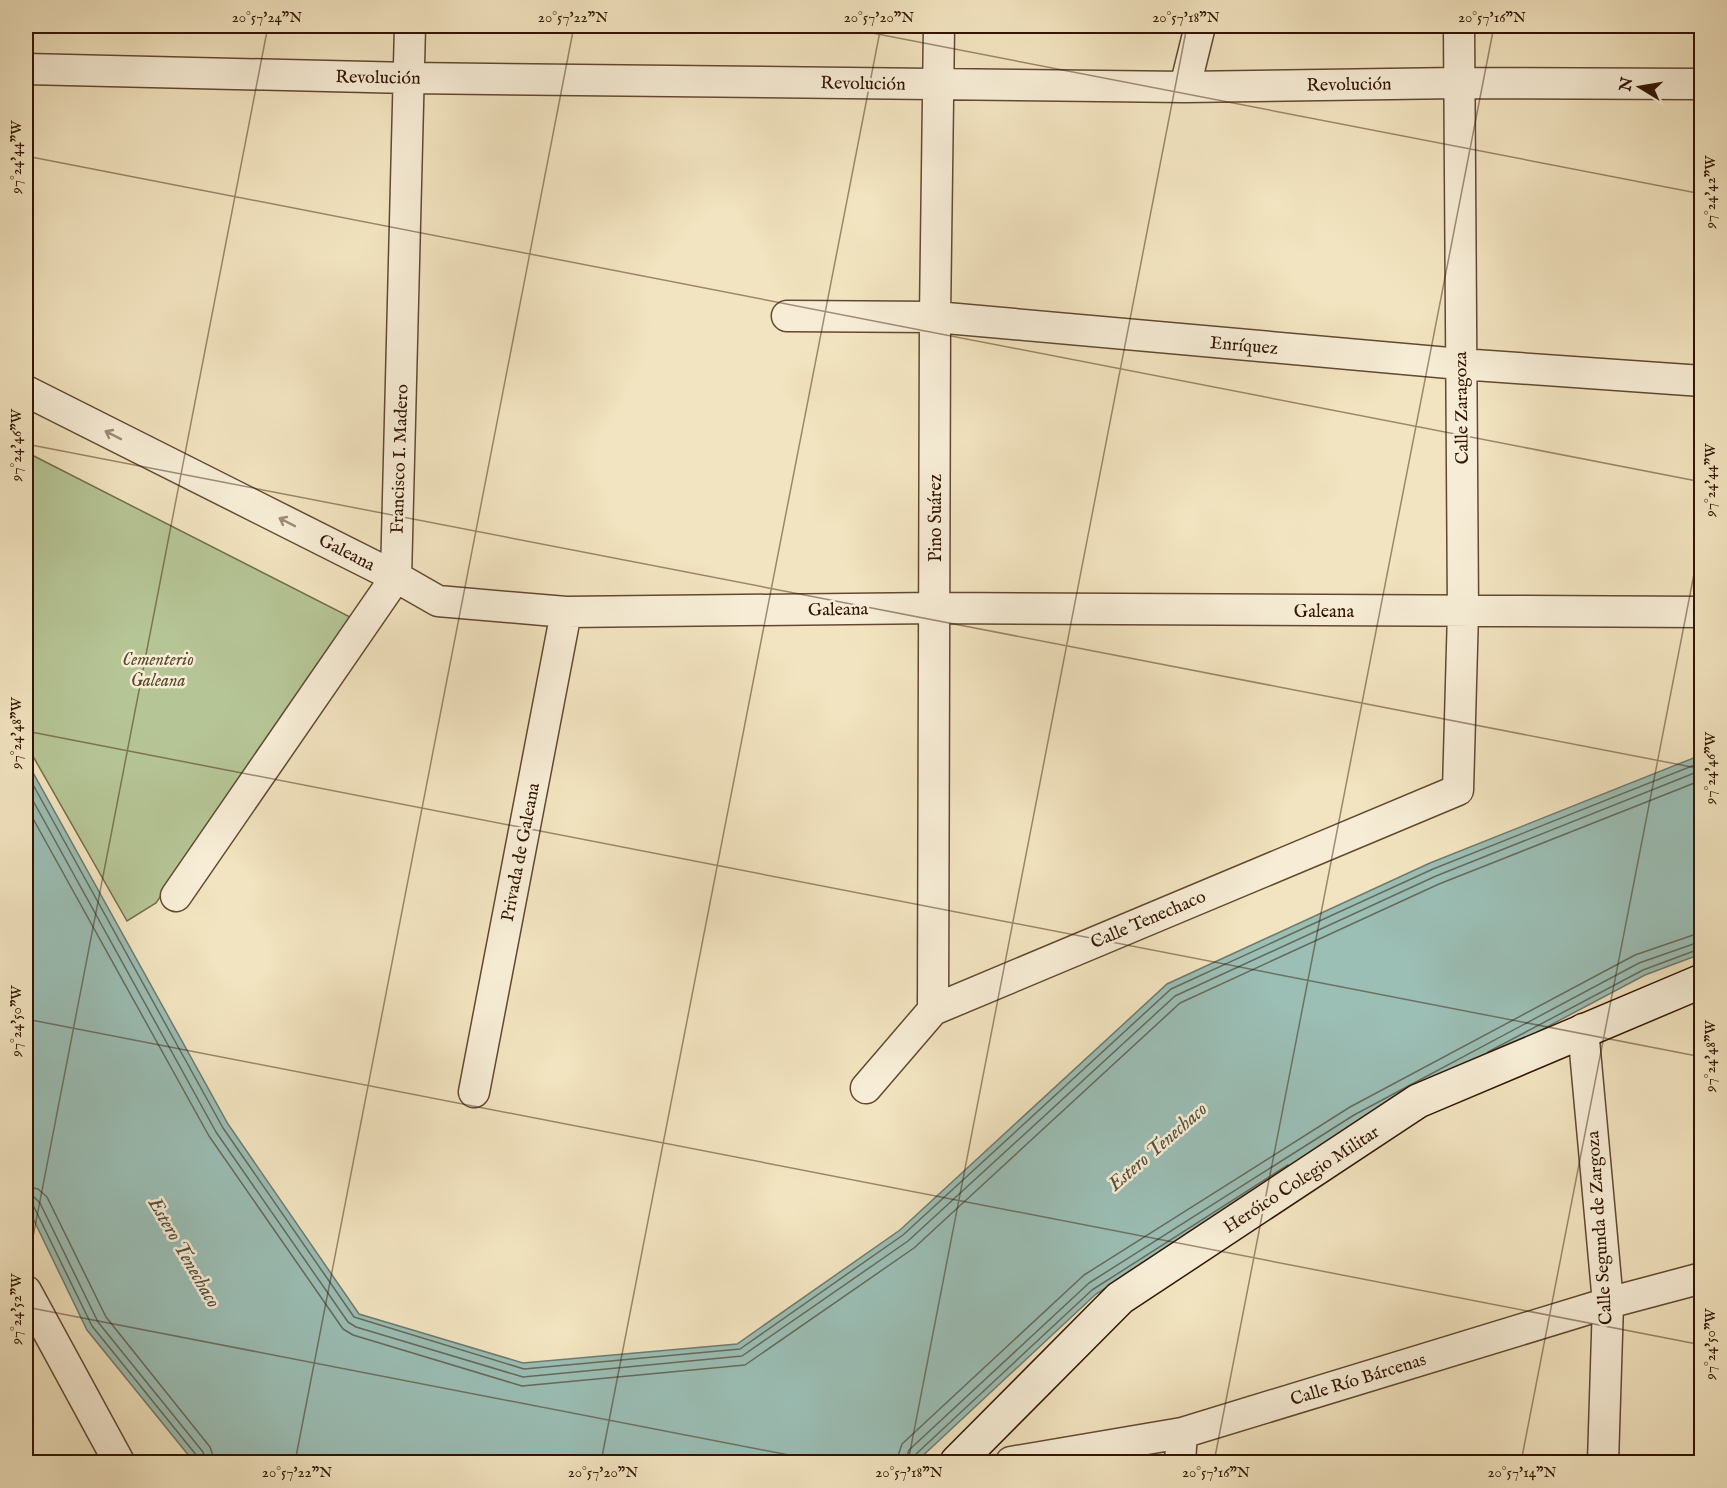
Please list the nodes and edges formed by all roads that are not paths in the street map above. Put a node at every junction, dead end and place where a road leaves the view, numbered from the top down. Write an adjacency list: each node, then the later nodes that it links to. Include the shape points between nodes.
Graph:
1 (410, 26): 6 (street, Francisco I. Madero)
2 (939, 26): 7 (street, Pino Suárez)
3 (1200, 26): 10 (street)
4 (1459, 26): 8 (street, Calle Zaragoza)
5 (26, 69): 6 (street, Revolución)
6 (410, 78): 7 (street, Revolución); 16 (street, Francisco I. Madero)
7 (938, 83): 10 (street, Revolución); 12 (street, Pino Suárez)
8 (1457, 83): 9 (street, Revolución); 10 (street, Revolución); 13 (street, Calle Zaragoza)
9 (1701, 84)
10 (1185, 87)
11 (787, 316): 12 (street, Enríquez)
12 (935, 317): 13 (street, Enríquez); 17 (street, Pino Suárez)
13 (1460, 364): 14 (street, Enríquez); 19 (street, Calle Zaragoza)
14 (1701, 381)
15 (26, 391): 16 (street, Galeana, one-way to 15)
16 (396, 577): 18 (street, Galeana, via 438,601); 22 (street)
17 (936, 608): 18 (street, Galeana); 19 (street, Galeana); 24 (street, Pino Suárez)
18 (566, 612): 27 (street, Privada de Galeana)
19 (1463, 612): 20 (street, Galeana); 21 (street, Calle Zaragoza)
20 (1701, 612)
21 (1458, 789): 24 (street, Calle Tenechaco)
22 (176, 896)
23 (1701, 981): 25 (street, Heróico Colegio Militar)
24 (933, 1010): 26 (street, Calle Tenechaco)
25 (1583, 1029): 30 (street, Calle Segunda de Zargoza); 33 (street, Heróico Colegio Militar, via 1418,1101 1120,1298)
26 (866, 1089)
27 (474, 1092)
28 (1701, 1278): 30 (street, Calle Río Bárcenas)
29 (26, 1291): 32 (street)
30 (1608, 1303): 31 (street, Calle Río Bárcenas); 36 (street, Calle Segunda de Zargoza)
31 (1182, 1433): 34 (street, Calle Río Bárcenas); 35 (street)
32 (119, 1462)
33 (957, 1462)
34 (1011, 1462)
35 (1180, 1462)
36 (1603, 1462)

